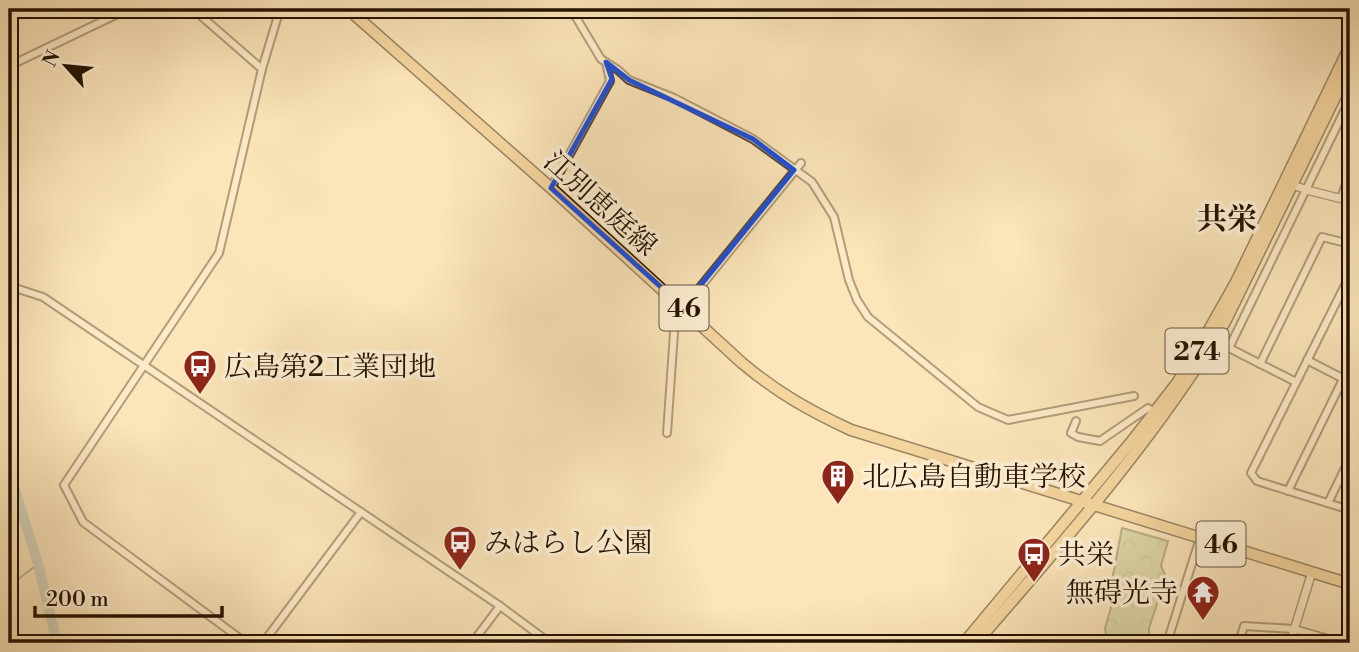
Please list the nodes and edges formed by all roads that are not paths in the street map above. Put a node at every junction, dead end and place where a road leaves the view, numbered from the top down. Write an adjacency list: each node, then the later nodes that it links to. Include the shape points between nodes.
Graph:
1 (128, 9): 8 (street)
2 (193, 9): 10 (street)
3 (280, 9): 10 (street)
4 (348, 9): 16 (main road, 江別恵庭線 / 46)
5 (571, 9): 7 (street)
6 (1350, 46): 15 (main road, 274)
7 (606, 62): 13 (street, via 629,80 753,139); 16 (street, via 610,81)
8 (9, 66)
9 (1350, 67): 15 (main road, 274)
10 (261, 69): 26 (street, via 219,253)
11 (1350, 99): 17 (street)
12 (801, 163): 13 (street)
13 (794, 170): 23 (street); 30 (street, via 812,183 834,217 849,280 868,317 978,407 1007,420)
14 (1350, 173): 18 (street)
15 (1289, 184): 17 (street); 31 (main road, 274, via 1216,319); 38 (main road, 274, via 1205,356)
16 (551, 188): 23 (main road, 江別恵庭線 / 46)
17 (1307, 190): 18 (street); 25 (street, via 1229,348)
18 (1341, 198): 19 (street)
19 (1350, 201)
20 (1350, 244): 25 (street, via 1322,237)
21 (1350, 275): 24 (street)
22 (9, 286): 26 (street, via 43,297)
23 (683, 307): 33 (street, via 675,318); 36 (main road, 江別恵庭線 / 46, via 770,386 805,409 851,430)
24 (1307, 360): 28 (street); 29 (street)
25 (1260, 363): 29 (street)
26 (144, 364): 40 (street); 47 (street, via 64,485 83,522)
27 (1350, 365): 28 (street)
28 (1343, 379): 35 (street)
29 (1296, 382): 35 (street, via 1251,473 1257,481)
30 (1134, 396)
31 (1155, 413): 32 (street, via 1148,408 1100,441 1072,433); 36 (main road, 274)
32 (1076, 421)
33 (667, 433)
34 (1350, 458): 37 (street)
35 (1288, 491): 37 (street)
36 (1081, 503): 38 (main road, 江別恵庭線 / 46); 46 (main road, 274)
37 (1328, 503): 39 (street)
38 (1092, 506): 41 (main road, 江別恵庭線 / 46); 46 (main road, 274)
39 (1350, 510)
40 (361, 512): 44 (street); 48 (street)
41 (1200, 538): 42 (main road, 江別恵庭線 / 46); 51 (street)
42 (1312, 572): 43 (main road, 江別恵庭線 / 46); 45 (street)
43 (1350, 584)
44 (500, 606): 49 (street); 50 (street)
45 (1294, 629): 52 (street, via 1244,626); 53 (street); 54 (street)
46 (972, 642)
47 (246, 643)
48 (263, 643)
49 (472, 643)
50 (550, 643)
51 (1167, 643)
52 (1239, 643)
53 (1290, 643)
54 (1338, 643)

